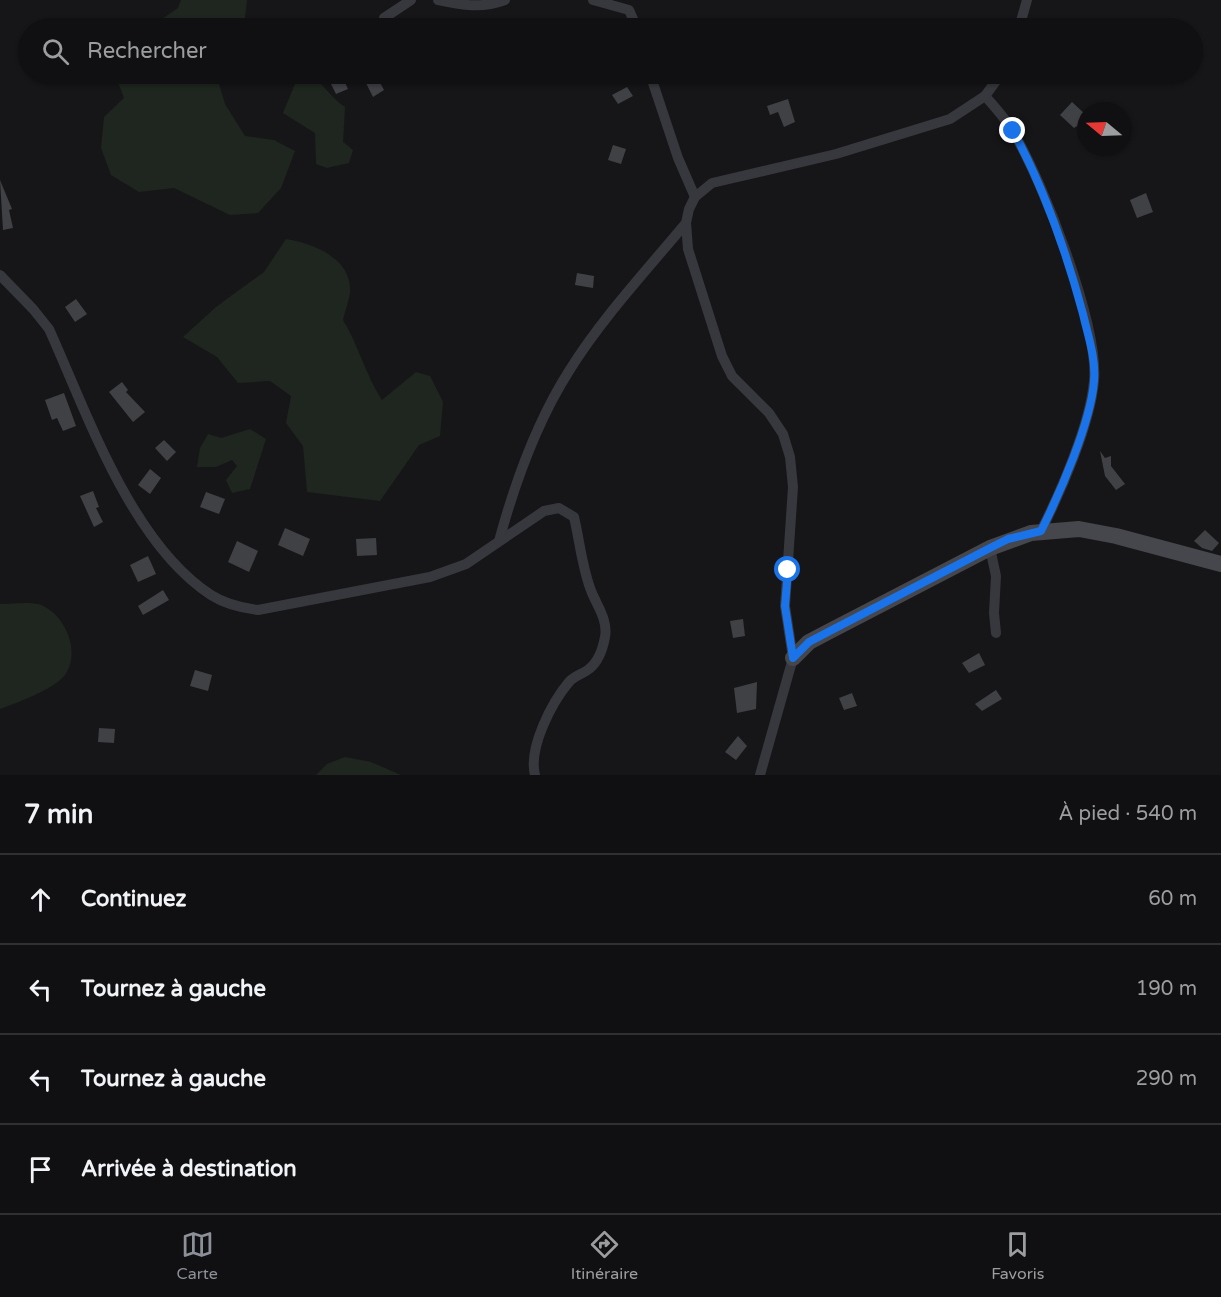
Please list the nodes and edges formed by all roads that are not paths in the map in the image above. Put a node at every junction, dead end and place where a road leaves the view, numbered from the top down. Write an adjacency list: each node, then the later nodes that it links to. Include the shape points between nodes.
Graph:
1 (411, 0): 6 (street)
2 (438, 0): 3 (street, via 484,7)
3 (505, 0)
4 (593, 0): 7 (street, via 628,10)
5 (1028, 0): 8 (street)
6 (384, 18)
7 (632, 18)
8 (1022, 18)
9 (653, 84): 12 (street)
10 (994, 84): 11 (street)
11 (985, 96): 12 (street, via 950,119 836,154 712,183); 15 (street, via 1013,131 1045,199 1076,286 1094,356 1090,407)
12 (695, 197): 13 (street)
13 (686, 223): 16 (street, via 569,370 533,441 513,490); 20 (street, via 688,249 722,356 732,376 769,413 783,434 790,457 793,498 785,606)
14 (0, 276): 16 (street, via 49,329 129,502 182,571 212,595 238,607 270,608 430,577 466,564)
15 (1041, 531): 17 (street); 18 (street, via 1079,529)
16 (499, 541): 21 (street, via 544,511 559,508 574,517 584,573 603,614 606,634 599,655 589,669 571,679 555,702 541,732)
17 (990, 548): 19 (street, via 996,576); 20 (street, via 809,642)
18 (1221, 564)
19 (996, 633)
20 (793, 658): 22 (street)
21 (535, 775)
22 (760, 775)

